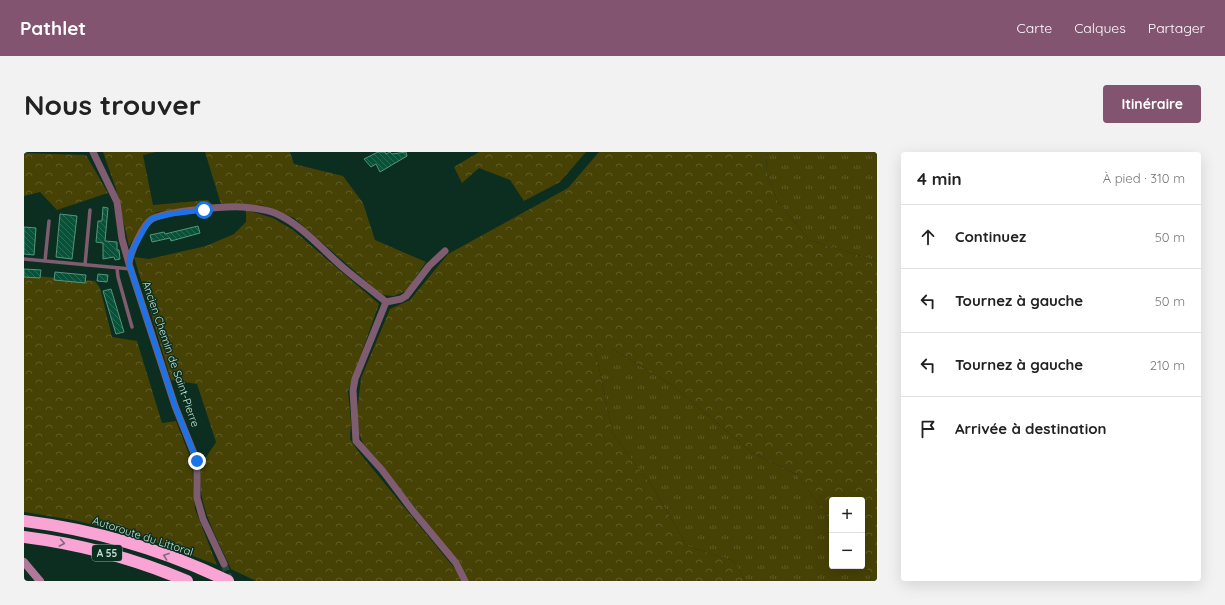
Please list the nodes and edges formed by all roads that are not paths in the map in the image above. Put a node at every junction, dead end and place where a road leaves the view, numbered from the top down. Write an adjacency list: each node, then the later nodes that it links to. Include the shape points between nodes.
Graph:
1 (93, 152): 8 (street, Ancien Chemin de Saint-Pierre, via 117,202 122,239)
2 (90, 210): 7 (lane)
3 (49, 221): 6 (lane)
4 (445, 251): 10 (street, via 429,266 406,296)
5 (24, 259): 6 (lane)
6 (46, 261): 7 (lane)
7 (85, 265): 9 (lane)
8 (130, 266): 9 (lane); 10 (street, via 131,253 151,219 223,208 260,209 275,213 306,234); 16 (street, Ancien Chemin de Saint-Pierre, via 175,406 197,461 197,498 203,519)
9 (118, 268): 11 (lane, via 118,277)
10 (386, 302): 21 (street, via 355,379 353,390 356,441 456,563)
11 (132, 327)
12 (24, 521): 15 (highway, Autoroute du Littoral / A 55, one-way to 12, via 126,542)
13 (24, 537): 18 (highway, A 55, one-way to 18, via 105,553)
14 (24, 562): 17 (main road)
15 (190, 564): 19 (highway, Autoroute du Littoral / A 55); 20 (highway)
16 (224, 564)
17 (40, 581)
18 (187, 581)
19 (228, 581)
20 (232, 581)
21 (466, 581)

